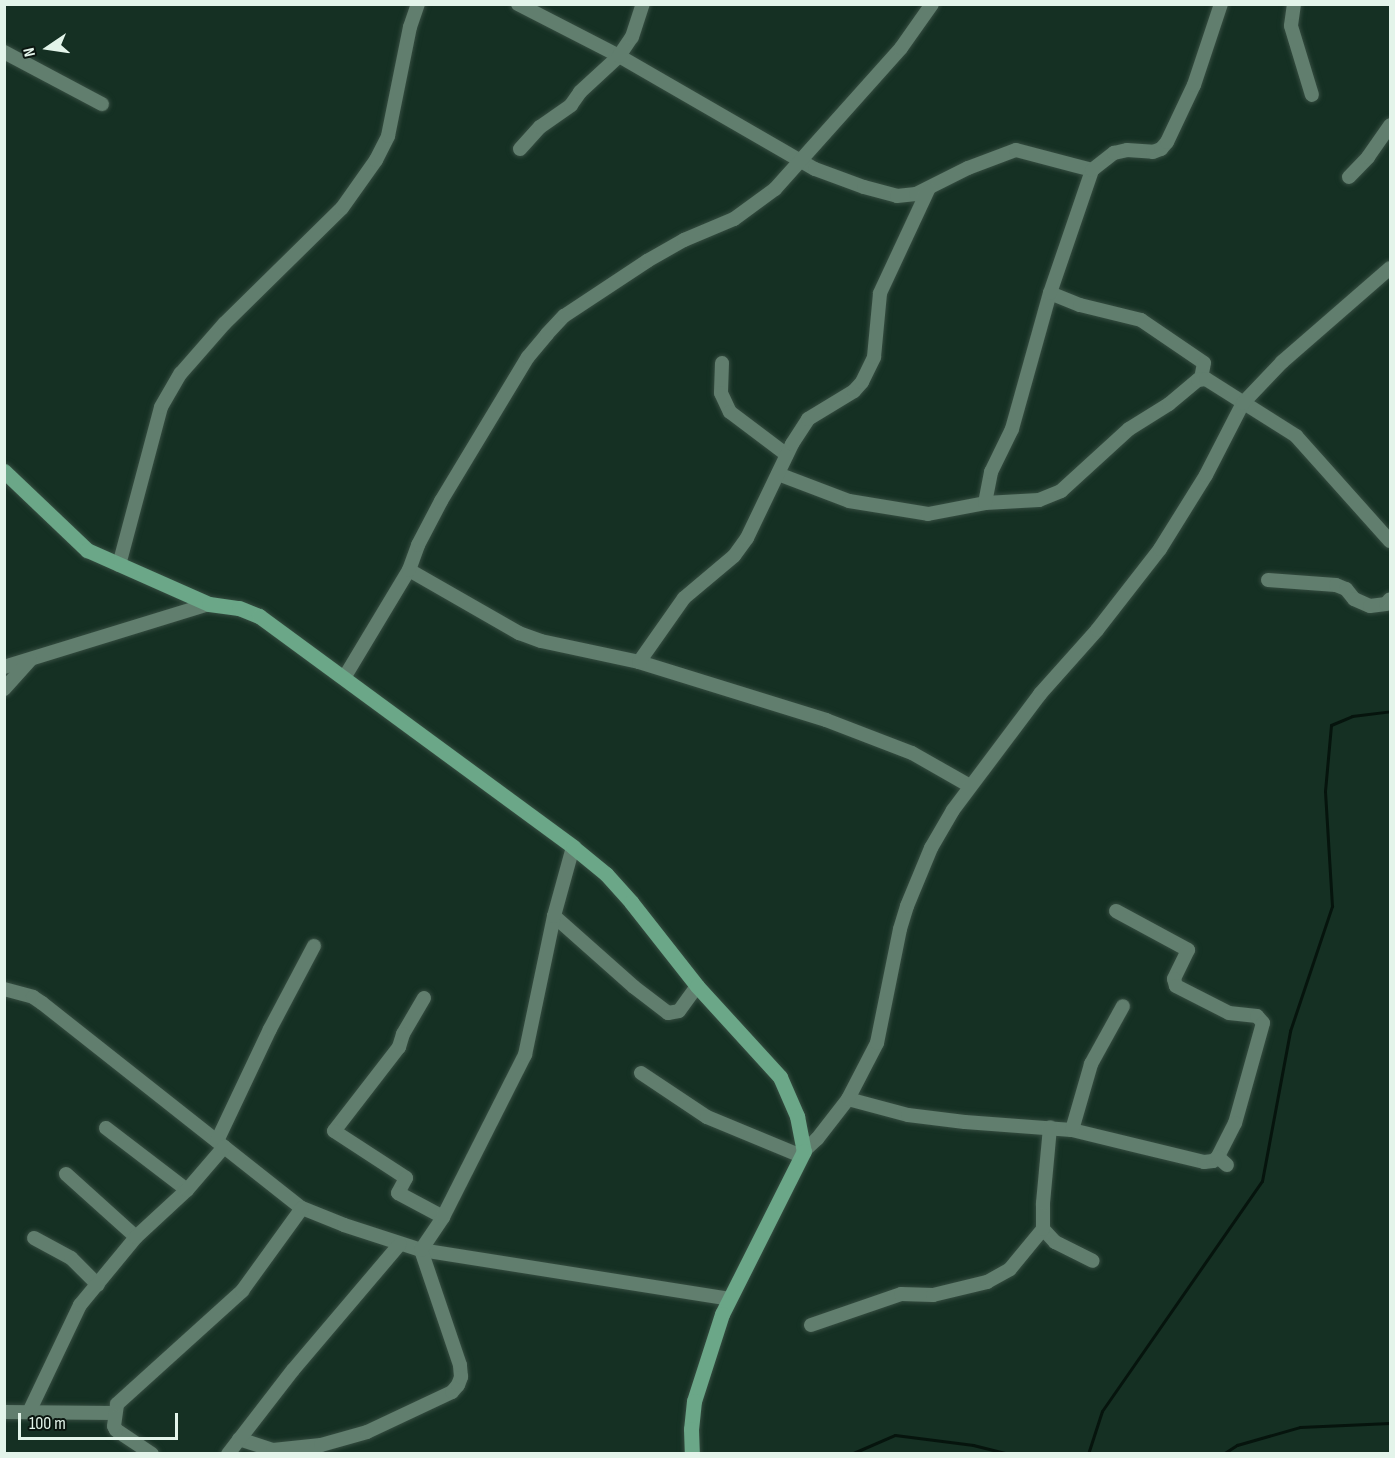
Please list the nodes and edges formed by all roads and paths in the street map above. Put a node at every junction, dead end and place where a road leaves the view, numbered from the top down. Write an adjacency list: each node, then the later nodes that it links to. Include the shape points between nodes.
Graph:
1 (418, 4): 27 (street, via 388,136 376,160 342,208 224,324 181,373 161,406)
2 (518, 4): 8 (street)
3 (643, 4): 8 (street, via 632,37)
4 (932, 4): 13 (street, via 901,48)
5 (1221, 4): 14 (street, via 1194,85 1167,142 1153,152 1114,153)
6 (1294, 4): 9 (street, via 1291,26)
7 (4, 52): 10 (street)
8 (619, 56): 12 (street); 13 (street)
9 (1312, 95)
10 (102, 104)
11 (1390, 124): 15 (street, via 1368,158)
12 (520, 149)
13 (802, 161): 16 (street, via 825,173 897,196); 28 (street, via 775,189 744,212 647,261 564,316 528,357 441,501)
14 (1092, 170): 16 (street, via 1016,150 968,168); 18 (street)
15 (1349, 177)
16 (928, 190): 22 (street, via 880,293 877,343 869,370 854,391 808,419)
17 (1390, 268): 21 (street, via 1282,362)
18 (1050, 293): 20 (street, via 1141,320 1204,363); 25 (street, via 1012,429 987,482)
19 (722, 363): 22 (street, via 721,393 730,412)
20 (1201, 378): 21 (street); 25 (street, via 1129,429 1061,491 1032,501)
21 (1243, 403): 26 (street, via 1296,436); 37 (street, via 1206,475 1160,549)
22 (787, 455): 24 (street)
23 (4, 471): 27 (main road, via 87,550)
24 (778, 474): 25 (street, via 849,501 899,510 928,514); 33 (street, via 734,556 684,598)
25 (985, 503)
26 (1389, 535)
27 (119, 565): 31 (main road)
28 (409, 570): 33 (street, via 519,633); 35 (street)
29 (1268, 580): 30 (street, via 1336,585 1370,606 1386,604)
30 (1390, 599)
31 (209, 604): 32 (street); 35 (main road, via 239,608 259,616)
32 (30, 660): 34 (street); 36 (street)
33 (639, 662): 37 (street, via 878,738)
34 (4, 667)
35 (344, 678): 38 (main road)
36 (4, 690)
37 (970, 786): 47 (street, via 931,848 907,906 878,1043)
38 (573, 847): 40 (street); 42 (main road, via 625,895)
39 (1116, 911): 50 (street, via 1188,950 1174,979 1176,986 1229,1013 1257,1016 1263,1023 1223,1161 1204,1162)
40 (554, 916): 42 (street, via 668,1013 679,1011); 56 (street, via 525,1054)
41 (314, 946): 51 (street, via 270,1029)
42 (697, 986): 52 (main road, via 780,1077 797,1116)
43 (4, 989): 51 (street, via 42,1003)
44 (424, 998): 56 (street, via 399,1047 334,1131 406,1178 398,1193)
45 (1123, 1006): 50 (street, via 1091,1064)
46 (641, 1073): 52 (street, via 707,1117)
47 (848, 1099): 48 (street, via 908,1115); 52 (street)
48 (1050, 1127): 50 (street); 57 (street)
49 (106, 1128): 54 (street)
50 (1072, 1130)
51 (220, 1144): 54 (street); 55 (street)
52 (802, 1153): 64 (main road)
53 (66, 1174): 58 (street)
54 (187, 1190): 58 (street)
55 (302, 1208): 60 (street); 68 (street, via 242,1291 122,1398)
56 (443, 1217): 61 (street)
57 (1043, 1229): 62 (street, via 1055,1242); 65 (street, via 1010,1269 987,1282 933,1295 901,1294)
58 (136, 1237): 63 (street)
59 (34, 1238): 63 (street, via 71,1258)
60 (400, 1244): 61 (street); 69 (street)
61 (422, 1250): 64 (street); 69 (street, via 460,1365 461,1377 452,1392 367,1432 321,1445 273,1450)
62 (1093, 1261)
63 (98, 1285): 67 (street, via 80,1305)
64 (729, 1299): 72 (main road, via 694,1401)
65 (811, 1325)
66 (4, 1412): 67 (street)
67 (29, 1412): 68 (street)
68 (115, 1413): 70 (street, via 116,1430)
69 (239, 1440): 71 (street)
70 (152, 1454)
71 (228, 1454)
72 (692, 1454)

